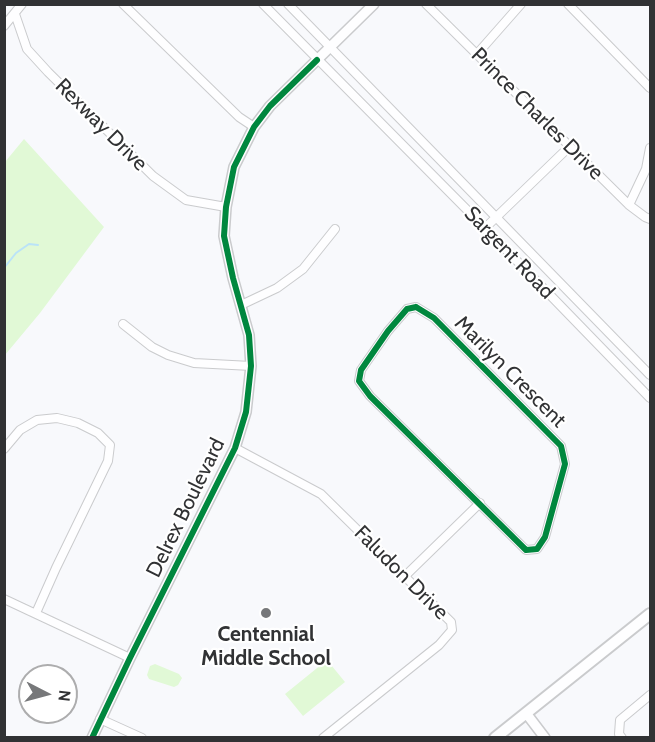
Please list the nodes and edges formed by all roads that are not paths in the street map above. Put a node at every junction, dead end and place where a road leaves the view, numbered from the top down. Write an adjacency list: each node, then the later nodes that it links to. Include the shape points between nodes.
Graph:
1 (22, 4): 9 (street)
2 (123, 4): 15 (street)
3 (263, 4): 13 (street, Sargent Road)
4 (288, 4): 11 (street, Sargent Road)
5 (374, 4): 11 (street, Delrex Boulevard)
6 (426, 4): 12 (street, Prince Charles Drive)
7 (521, 4): 12 (street)
8 (568, 4): 14 (street)
9 (15, 14): 10 (street); 21 (street, Rexway Drive, via 27,49 153,176 186,200)
10 (4, 26)
11 (330, 47): 13 (street, Delrex Boulevard); 16 (street, Sargent Road)
12 (477, 54): 17 (street, Prince Charles Drive)
13 (317, 60): 15 (street, Delrex Boulevard); 19 (street, Sargent Road)
14 (651, 88)
15 (254, 127): 21 (street, Delrex Boulevard, via 234,167)
16 (417, 137): 19 (street); 22 (street, Sargent Road)
17 (569, 147): 20 (street, Prince Charles Drive); 22 (street)
18 (651, 148): 20 (street)
19 (407, 150): 24 (street, Sargent Road)
20 (629, 205): 23 (street, Prince Charles Drive)
21 (226, 207): 26 (street, Delrex Boulevard, via 224,236)
22 (496, 218): 24 (street); 28 (street, Sargent Road)
23 (651, 219)
24 (485, 228): 29 (street, Sargent Road)
25 (335, 229): 26 (street, via 303,269 277,288)
26 (241, 305): 30 (street, Delrex Boulevard, via 249,335)
27 (123, 324): 30 (street, via 168,355 194,363)
28 (620, 345): 29 (street); 31 (street, Sargent Road)
29 (611, 357): 32 (street, Sargent Road)
30 (251, 366): 33 (street, Delrex Boulevard, via 246,412)
31 (651, 375)
32 (651, 398)
33 (235, 448): 36 (street, Faludon Drive, via 321,494); 40 (street, Delrex Boulevard)
34 (4, 449): 38 (street, via 20,430 37,420 57,418 98,433 110,445 108,461)
35 (480, 503): 35 (street, Marilyn Crescent, via 526,550 537,549 545,537 565,464 561,446 434,318 416,307 407,309 361,370 359,381); 36 (street)
36 (404, 577): 46 (street, Faludon Drive, via 451,622 452,630 439,645)
37 (4, 598): 38 (street)
38 (36, 613): 40 (street)
39 (651, 614): 42 (main road)
40 (130, 658): 43 (street, Delrex Boulevard)
41 (651, 695): 49 (street, via 620,720)
42 (526, 713): 47 (main road); 48 (street)
43 (100, 719): 44 (street, Delrex Boulevard); 45 (street)
44 (92, 738)
45 (142, 738)
46 (323, 738)
47 (495, 738)
48 (545, 738)
49 (622, 738)

